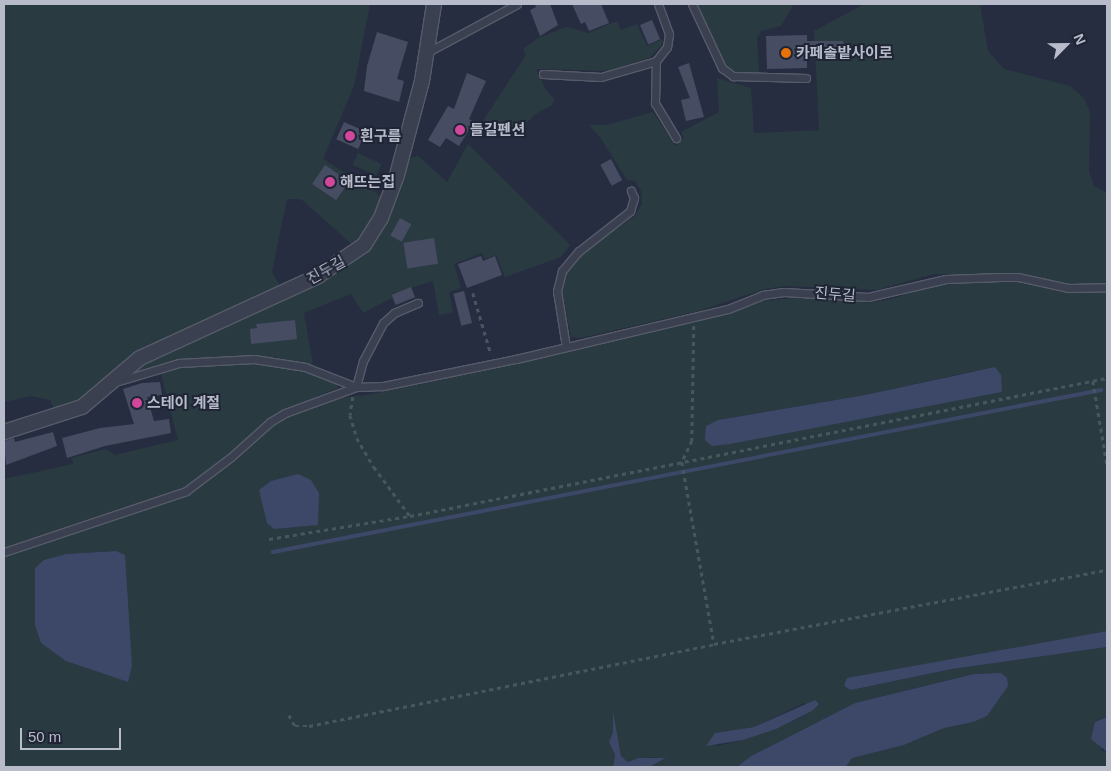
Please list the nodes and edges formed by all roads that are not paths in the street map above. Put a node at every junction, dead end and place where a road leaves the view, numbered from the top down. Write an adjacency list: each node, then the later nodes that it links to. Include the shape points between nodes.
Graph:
1 (434, 4): 5 (street, 진두길)
2 (517, 4): 5 (lane)
3 (658, 4): 6 (lane, via 669,34 667,47)
4 (692, 4): 8 (lane, via 722,68 733,76)
5 (428, 52): 14 (street, 진두길, via 390,199 364,245 318,276 157,349 125,369)
6 (656, 61): 7 (lane, via 601,78); 9 (lane, via 656,103)
7 (543, 74)
8 (806, 78)
9 (676, 138)
10 (631, 190): 13 (lane, via 634,198 630,211 579,251 562,271 557,291)
11 (1107, 286): 13 (lane, 진두길, via 1068,288 1018,277 946,280 868,297 810,291 770,294 694,317)
12 (418, 303): 15 (lane, via 394,313 383,323 363,362)
13 (566, 347): 15 (lane, 진두길, via 383,386)
14 (105, 387): 15 (lane, 진두길, via 179,363 224,359 288,363); 16 (street, 진두길, via 82,407 68,414)
15 (356, 387): 17 (lane, 진두길, via 285,412 186,491)
16 (4, 432)
17 (4, 552)

